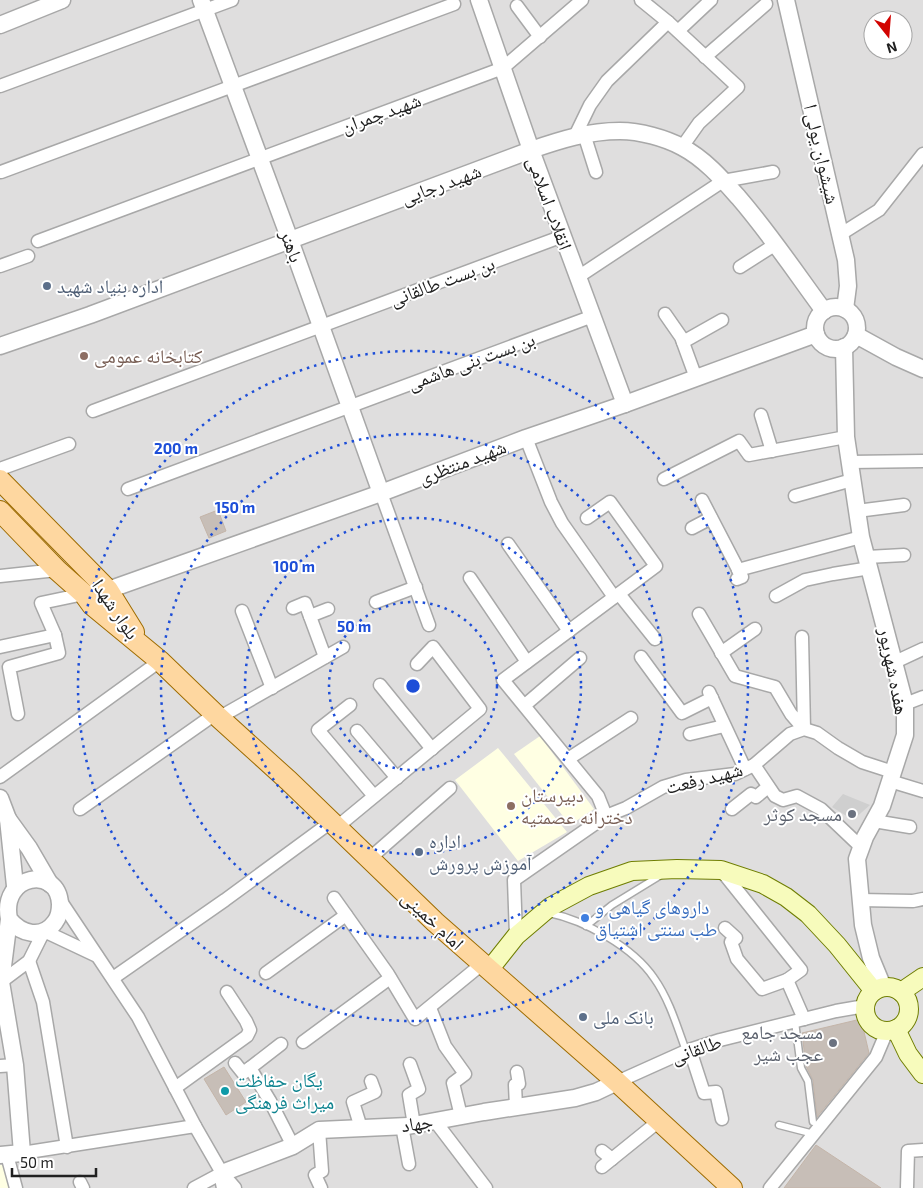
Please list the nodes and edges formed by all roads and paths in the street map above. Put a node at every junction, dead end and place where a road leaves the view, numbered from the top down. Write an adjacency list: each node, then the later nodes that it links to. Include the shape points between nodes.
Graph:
1 (62, 0): 13 (street)
2 (232, 0): 10 (street)
3 (479, 0): 17 (street, انقلاب اسلامی)
4 (582, 0): 15 (street, شهید چمران)
5 (642, 0): 12 (street)
6 (711, 0): 14 (street)
7 (786, 0): 29 (street, شیشوان یولی ا)
8 (454, 4): 19 (street)
9 (766, 4): 16 (street)
10 (203, 5): 18 (street); 19 (street, باهنر)
11 (517, 6): 15 (street)
12 (668, 22): 14 (street); 20 (street, via 607,81 590,104)
13 (0, 25)
14 (678, 31): 16 (street)
15 (540, 37): 17 (street, شهید چمران)
16 (706, 57): 21 (street, via 738,87 699,123)
17 (503, 68): 22 (street, انقلاب اسلامی); 24 (street, شهید چمران)
18 (0, 86)
19 (233, 86): 24 (street, باهنر); 25 (street)
20 (580, 135): 21 (street, شهید رجایی, via 622,131 647,135); 22 (street, شهید رجایی); 26 (street)
21 (682, 147): 28 (street, شهید رجایی)
22 (531, 150): 30 (street, انقلاب اسلامی); 31 (street, شهید رجایی)
23 (923, 154): 29 (street, via 879,210)
24 (260, 158): 31 (street, باهنر); 32 (street, شهید چمران)
25 (1, 172)
26 (596, 172)
27 (773, 172): 28 (street)
28 (724, 181): 33 (street, شهید رجایی); 37 (street)
29 (840, 234): 38 (street, شیشوان یولی ا, via 848,286)
30 (563, 236): 37 (street, انقلاب اسلامی); 43 (street, بن بست طالقانی)
31 (290, 240): 43 (street, باهنر); 47 (street, شهید رجایی)
32 (38, 241)
33 (776, 244): 36 (street); 39 (street, شهید رجایی)
34 (28, 256): 35 (street)
35 (0, 266)
36 (740, 267)
37 (578, 277): 41 (street, انقلاب اسلامی)
38 (845, 309): 39 (street, via 832,307); 45 (street, via 854,318)
39 (824, 311): 44 (street, via 815,325)
40 (665, 314): 46 (street)
41 (593, 316): 51 (street, انقلاب اسلامی); 52 (street, بن بست بنی هاشمی)
42 (722, 320): 46 (street)
43 (321, 326): 52 (street, باهنر); 53 (street, بن بست طالقانی)
44 (816, 334): 48 (street, via 827,347); 50 (street, شهید منتظری)
45 (856, 335): 48 (street); 49 (street)
46 (683, 342): 50 (street)
47 (0, 346)
48 (844, 347): 55 (street, هفده شهریور)
49 (923, 369)
50 (696, 378): 51 (street, شهید منتظری)
51 (625, 404): 56 (street, شهید منتظری)
52 (350, 406): 65 (street, بن بست بنی هاشمی); 66 (street, باهنر)
53 (93, 411)
54 (761, 415): 58 (street)
55 (846, 437): 58 (street); 60 (street, هفده شهریور)
56 (526, 438): 66 (street, شهید منتظری); 85 (street, via 562,523)
57 (69, 444): 61 (street)
58 (772, 451): 62 (street, via 749,455 739,441)
59 (923, 460): 60 (street)
60 (850, 462): 64 (street, هفده شهریور)
61 (0, 469)
62 (664, 479)
63 (0, 480): 83 (main road, بلوار شهدا)
64 (852, 480): 67 (street); 71 (street, هفده شهریور)
65 (128, 489)
66 (381, 493): 82 (street); 83 (street, شهید منتظری)
67 (795, 496)
68 (702, 500): 73 (street)
69 (904, 505): 71 (street)
70 (0, 511): 79 (main road, بلوار شهدا)
71 (857, 511): 75 (street, هفده شهریور)
72 (587, 518): 85 (street, via 610,502 656,566)
73 (712, 518): 74 (street); 75 (street, via 737,575)
74 (692, 528)
75 (861, 537): 78 (street, هفده شهریور)
76 (508, 544): 95 (street)
77 (904, 555): 78 (street)
78 (868, 563): 86 (street, via 805,580); 109 (street, هفده شهریور)
79 (57, 570): 80 (street); 84 (main road, بلوار شهدا)
80 (0, 576)
81 (470, 578): 108 (street)
82 (416, 587): 87 (street); 93 (street)
83 (108, 590): 99 (main road, بلوار شهدا)
84 (84, 594): 96 (street, via 41,603); 99 (main road, بلوار شهدا, via 92,605)
85 (617, 596): 95 (street); 98 (street)
86 (776, 596)
87 (376, 602)
88 (293, 608): 92 (street, via 305,603)
89 (328, 609): 92 (street)
90 (242, 610): 112 (street)
91 (699, 614): 103 (street)
92 (310, 616): 104 (street)
93 (429, 625)
94 (755, 629): 103 (street)
95 (569, 631): 108 (street)
96 (55, 634): 100 (street); 117 (street, via 59,653 9,667)
97 (802, 637): 121 (street)
98 (655, 639)
99 (142, 645): 107 (main road, امام خمینی)
100 (0, 647)
101 (343, 647): 104 (street)
102 (923, 649): 109 (street)
103 (721, 653): 121 (street, via 735,676 775,687)
104 (326, 657): 112 (street)
105 (641, 657): 120 (street, via 682,713 710,695)
106 (580, 658): 116 (street)
107 (160, 661): 118 (main road, امام خمینی); 127 (street)
108 (527, 662): 116 (street, via 503,680)
109 (895, 662): 114 (street, هفده شهریور)
110 (416, 664): 124 (street, via 433,647 480,709)
111 (380, 685): 124 (street)
112 (272, 688): 118 (street)
113 (923, 697): 114 (street)
114 (905, 704): 128 (street, هفده شهریور, via 905,735)
115 (350, 705): 133 (street, via 318,730)
116 (525, 705): 125 (street)
117 (18, 714)
118 (218, 716): 135 (street); 140 (main road, امام خمینی)
119 (631, 718): 125 (street)
120 (724, 726): 123 (street); 126 (street)
121 (804, 730): 126 (street, شهید رفعت, via 790,734); 128 (street, via 817,733)
122 (356, 731): 129 (street)
123 (690, 734)
124 (432, 749): 129 (street)
125 (568, 759): 137 (street, via 598,796)
126 (750, 767): 130 (street); 137 (street, شهید رفعت, via 735,774 686,780 663,787)
127 (0, 777)
128 (891, 777): 132 (street); 139 (street, هفده شهریور)
129 (397, 778): 133 (street)
130 (768, 787): 136 (street); 142 (street, via 783,800 797,796 821,809)
131 (450, 788): 143 (street)
132 (923, 791)
133 (374, 796): 140 (street)
134 (0, 798): 138 (street)
135 (80, 809)
136 (732, 809)
137 (606, 816): 159 (street, شهید رفعت, via 514,880)
138 (8, 819): 144 (street); 147 (street)
139 (874, 821): 141 (street); 142 (street, هفده شهریور)
140 (334, 825): 143 (main road, امام خمینی); 165 (street)
141 (910, 827)
142 (861, 847): 152 (street, هفده شهریور, via 857,859)
143 (369, 858): 162 (main road, امام خمینی)
144 (6, 866): 148 (street)
145 (671, 870): 146 (main road); 153 (main road, via 632,871 588,886); 156 (lane, via 634,890)
146 (721, 870): 167 (street, via 801,970); 169 (main road, via 762,884 786,897 808,914)
147 (50, 884): 148 (street, via 32,879); 151 (street)
148 (15, 886): 155 (street, via 6,901)
149 (334, 898): 154 (street)
150 (923, 899): 152 (street)
151 (60, 900): 158 (street, via 58,918); 160 (street)
152 (860, 900): 169 (street, هفده شهریور)
153 (544, 912): 156 (lane); 159 (main road)
154 (346, 915): 163 (street); 166 (street)
155 (9, 920): 158 (street, via 24,932); 168 (street)
156 (586, 926): 179 (lane, via 627,949 654,977)
157 (725, 928): 167 (street, via 736,938 731,942 737,959 762,989)
158 (44, 931): 160 (street); 161 (street)
159 (516, 936): 162 (main road)
160 (99, 957): 165 (street)
161 (29, 961): 168 (street); 201 (street, via 43,1002)
162 (486, 967): 173 (street); 187 (main road, امام خمینی)
163 (266, 973)
164 (923, 977): 171 (main road)
165 (113, 978): 188 (street, via 138,1017)
166 (390, 978): 173 (street, via 415,1019); 177 (street)
167 (787, 980): 175 (street)
168 (1, 982): 174 (street)
169 (879, 989): 171 (main road, via 890,987); 172 (main road, via 870,995)
170 (226, 992): 188 (street, via 246,1021 250,1030 247,1036)
171 (901, 992): 176 (main road, via 909,1004 909,1012 902,1025)
172 (865, 1006): 175 (street, طالقانی); 176 (main road, via 873,1026)
173 (430, 1008): 190 (street, via 445,1046 465,1074 453,1083)
174 (3, 1009): 182 (street)
175 (799, 1020): 179 (street, طالقانی); 198 (lane, via 801,1068 808,1081)
176 (891, 1030): 183 (main road); 198 (street, via 876,1057)
177 (303, 1042)
178 (281, 1044): 184 (street)
179 (688, 1050): 187 (street, طالقانی); 191 (street, via 704,1093 716,1092)
180 (235, 1063): 184 (street, via 243,1073)
181 (410, 1064): 196 (street, via 419,1089 409,1095)
182 (8, 1065): 203 (street)
183 (920, 1065)
184 (250, 1068): 200 (street)
185 (517, 1072): 189 (street, via 520,1084 515,1084)
186 (371, 1081): 197 (street, via 375,1092 353,1102)
187 (617, 1082): 189 (street, جهاد, via 574,1098); 193 (main road, امام خمینی)
188 (175, 1088): 195 (street)
189 (516, 1107): 190 (street, جهاد)
190 (461, 1116): 192 (street, جهاد)
191 (722, 1119)
192 (435, 1121): 196 (street, جهاد); 207 (street)
193 (659, 1121): 205 (street, via 607,1155); 212 (main road, امام خمینی)
194 (779, 1125): 198 (lane)
195 (195, 1126): 201 (street); 206 (street)
196 (408, 1126): 197 (street, جهاد); 204 (street)
197 (361, 1128): 199 (street, جهاد)
198 (814, 1128): 213 (street)
199 (319, 1130): 200 (street, جهاد); 211 (street, via 322,1171 315,1174)
200 (293, 1146): 206 (street, جهاد)
201 (67, 1147): 203 (street)
202 (923, 1150): 214 (street, via 908,1151)
203 (10, 1154): 208 (street)
204 (409, 1164)
205 (602, 1167)
206 (223, 1180): 209 (street); 210 (street)
207 (484, 1187)
208 (16, 1188)
209 (194, 1188)
210 (235, 1188)
211 (321, 1188)
212 (732, 1188)
213 (770, 1188)
214 (906, 1188)

